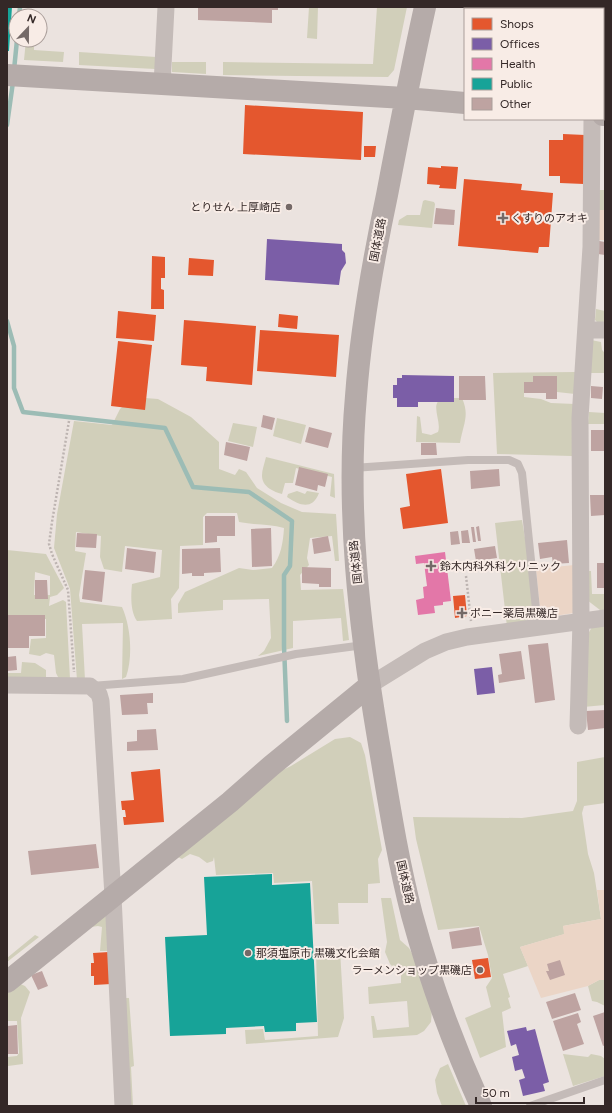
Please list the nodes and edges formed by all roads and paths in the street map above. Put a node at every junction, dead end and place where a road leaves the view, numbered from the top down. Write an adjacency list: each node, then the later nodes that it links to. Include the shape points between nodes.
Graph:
1 (166, 7): 4 (street)
2 (425, 7): 5 (street, 国体道路)
3 (7, 75): 4 (street)
4 (162, 85): 5 (street)
5 (405, 98): 6 (street); 11 (street, 国体道路, via 374,253 362,334)
6 (464, 103)
7 (592, 120): 8 (street, via 591,248)
8 (586, 330): 9 (street); 14 (street, via 580,418)
9 (605, 330)
10 (69, 421): 20 (path, via 49,544 68,590)
11 (352, 468): 15 (lane, via 468,460 509,460 518,464 522,473); 17 (street, 国体道路, via 354,534)
12 (466, 576): 16 (path)
13 (605, 618): 14 (street)
14 (581, 622): 15 (street); 21 (street)
15 (538, 628): 16 (street)
16 (473, 636): 18 (street, via 425,650)
17 (364, 645): 18 (street, 国体道路); 20 (lane, via 296,654 183,679)
18 (370, 685): 22 (street); 26 (street, 国体道路, via 392,820 412,915 437,998)
19 (7, 686): 20 (street)
20 (82, 686): 22 (street, via 99,694 101,701)
21 (578, 726)
22 (113, 896): 23 (street); 25 (street)
23 (7, 982)
24 (605, 1080): 27 (lane)
25 (123, 1106)
26 (481, 1106)
27 (530, 1106)

